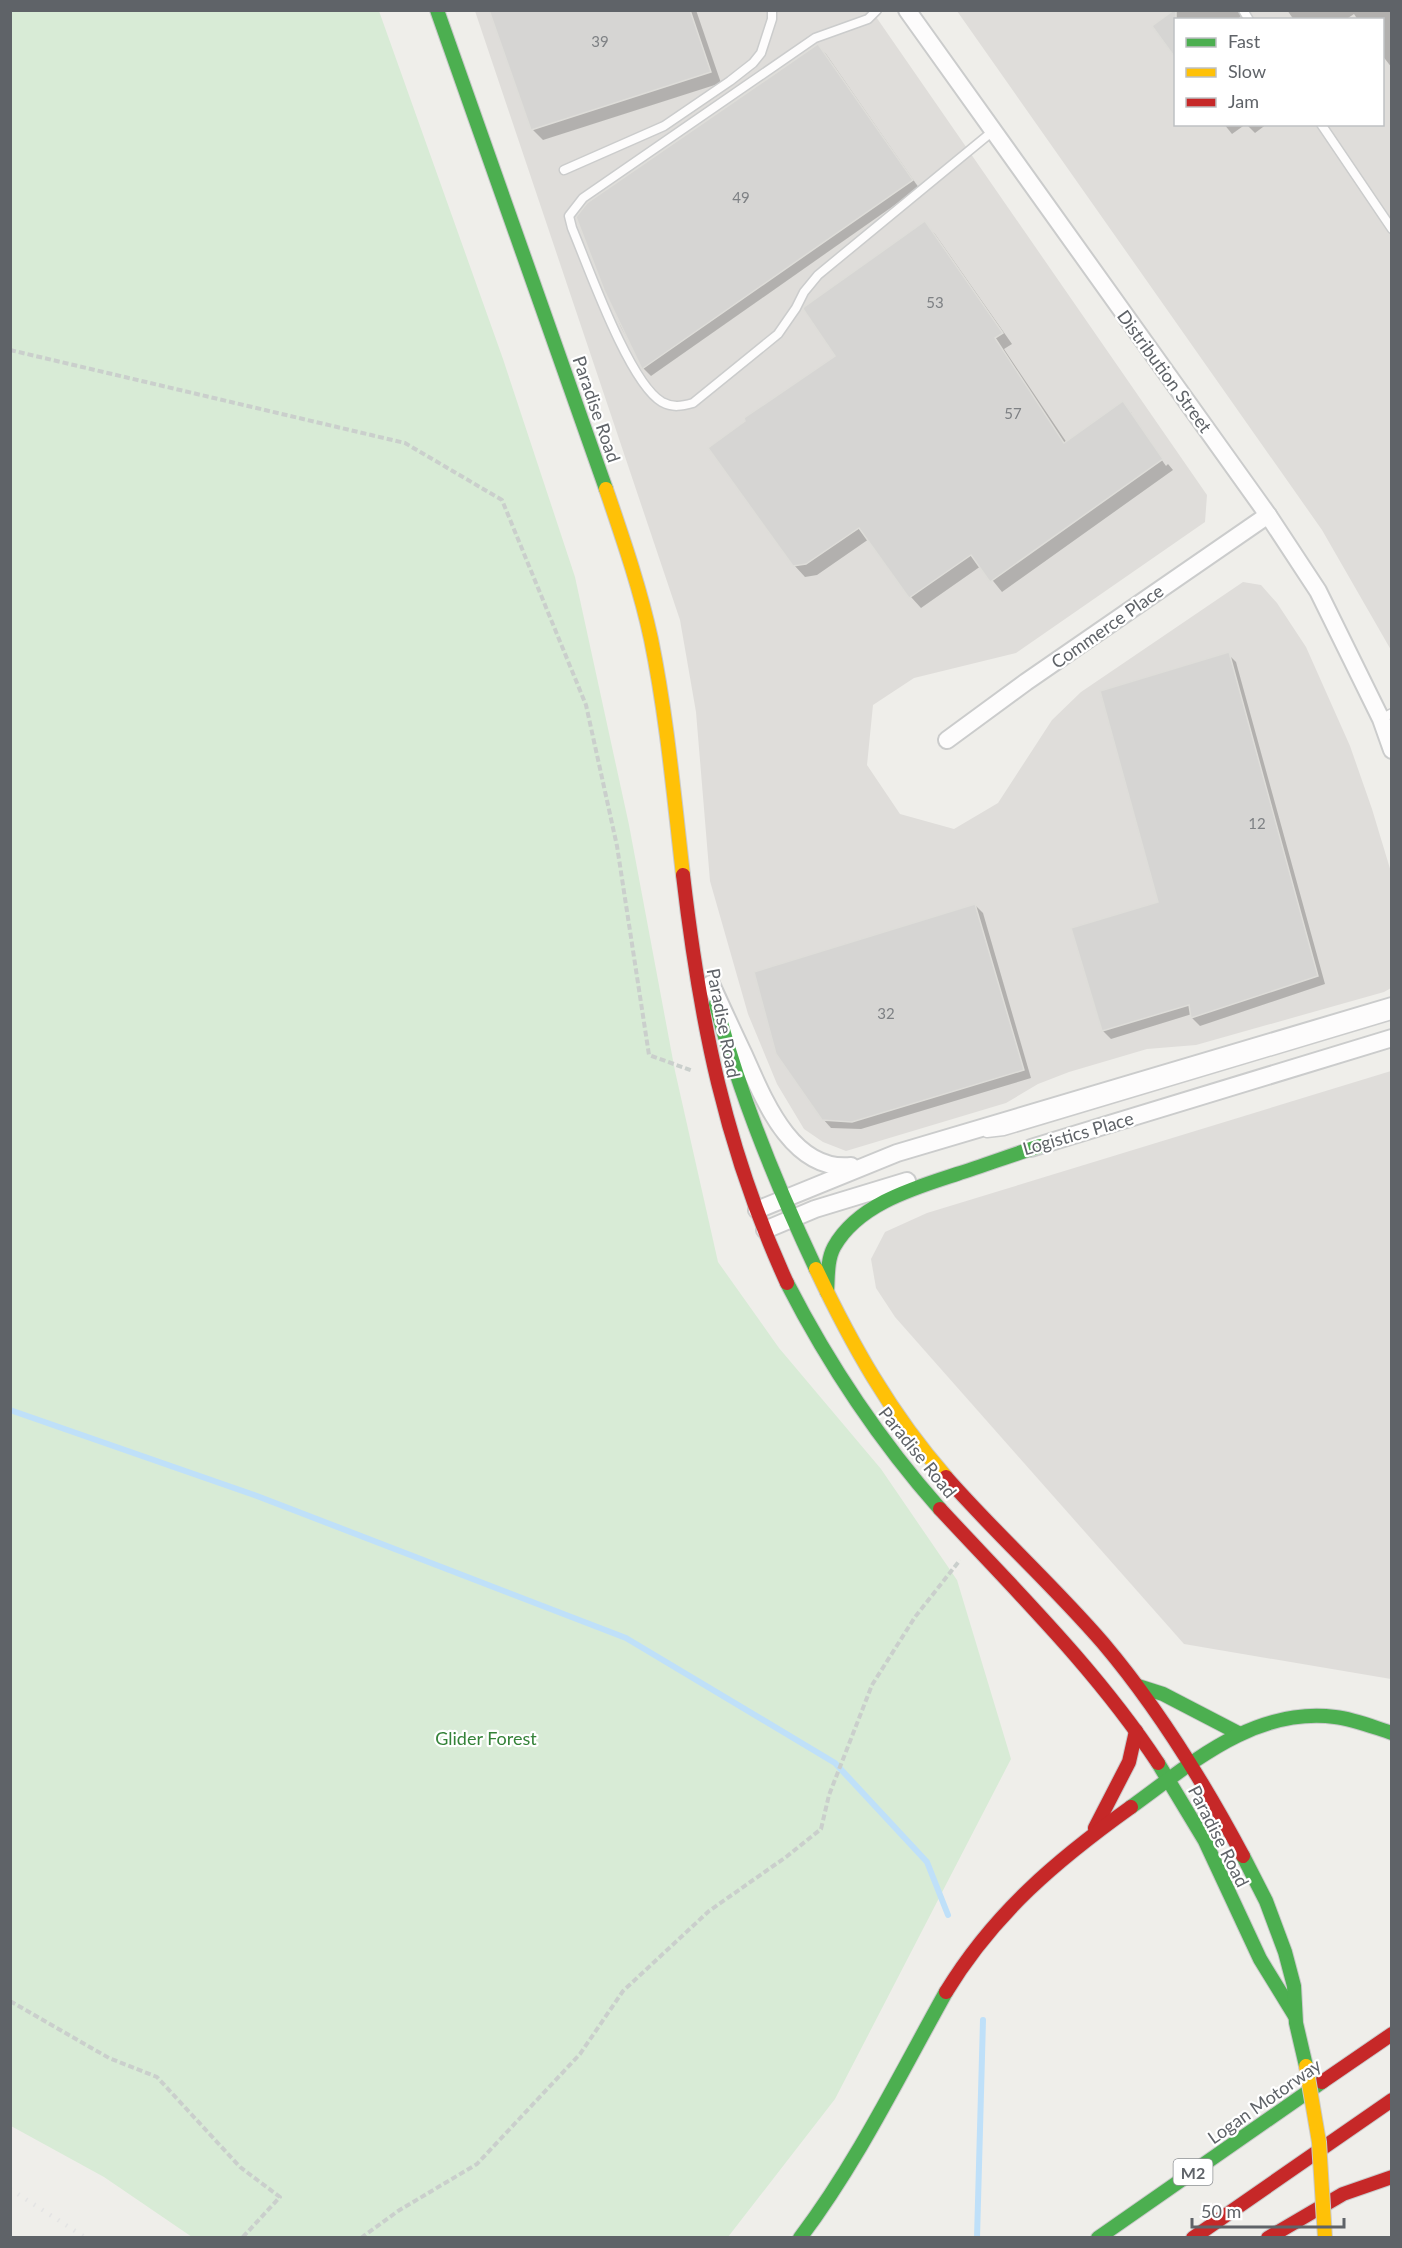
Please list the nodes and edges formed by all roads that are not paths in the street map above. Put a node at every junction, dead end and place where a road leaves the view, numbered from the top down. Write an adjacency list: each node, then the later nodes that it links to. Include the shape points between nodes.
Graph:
1 (437, 10): 13 (main road, Paradise Road, via 627,557 650,637 661,694)
2 (772, 10): 7 (lane, via 761,53 753,63 664,126)
3 (877, 10): 6 (lane, via 868,19 815,38 583,198 572,210 572,228 629,362 650,391 669,405 693,403 778,334 818,275)
4 (907, 10): 6 (street, Distribution Street)
5 (1322, 126): 8 (lane)
6 (993, 131): 9 (street, Distribution Street)
7 (564, 171)
8 (1392, 229)
9 (1268, 514): 10 (street, Distribution Street, via 1317,591); 11 (street, Commerce Place)
10 (1386, 716): 12 (street, Distribution Street)
11 (946, 740)
12 (1392, 750)
13 (680, 832): 14 (main road, Paradise Road); 22 (main road, Paradise Road, via 693,960 717,1080 736,1156)
14 (711, 984): 20 (street, via 778,1124 818,1162 836,1168); 21 (main road, Paradise Road, via 729,1051)
15 (1392, 1006): 18 (street, Logistics Place)
16 (1392, 1015): 18 (lane, Logistics Place, via 1004,1131)
17 (1392, 1038): 19 (street, Logistics Place)
18 (936, 1141): 20 (street, Logistics Place)
19 (1040, 1146): 23 (street, Logistics Place, via 898,1183); 25 (main road, via 903,1192 879,1204 845,1231 834,1249)
20 (864, 1165): 21 (street, Logistics Place)
21 (784, 1198): 22 (street, Logistics Place); 23 (main road, Paradise Road)
22 (757, 1210): 24 (main road, Paradise Road)
23 (792, 1218): 24 (street, Logistics Place); 25 (main road, Paradise Road)
24 (765, 1230): 27 (main road, Paradise Road, via 814,1336 864,1415 939,1508 1089,1670)
25 (827, 1294): 26 (main road, Paradise Road, via 868,1368 943,1475 1054,1590)
26 (1138, 1686): 29 (main road, via 1163,1694); 30 (main road, Paradise Road)
27 (1137, 1731): 31 (main road, Paradise Road); 32 (main road, via 1129,1762)
28 (1392, 1732): 29 (main road, via 1312,1716 1267,1723)
29 (1240, 1734): 30 (main road)
30 (1191, 1763): 31 (main road); 33 (main road, Paradise Road, via 1264,1898 1294,1987)
31 (1170, 1780): 32 (main road); 33 (main road, Paradise Road, via 1214,1858 1257,1958)
32 (1093, 1834): 37 (main road, via 1024,1892 973,1950 891,2095)
33 (1295, 2016): 41 (main road, Paradise Road, bridge, via 1319,2142)
34 (1392, 2034): 38 (main road, Logan Motorway / M2)
35 (1392, 2100): 39 (main road)
36 (1392, 2177): 40 (main road, via 1348,2190)
37 (800, 2238)
38 (1098, 2238)
39 (1193, 2238)
40 (1268, 2238)
41 (1326, 2238)

